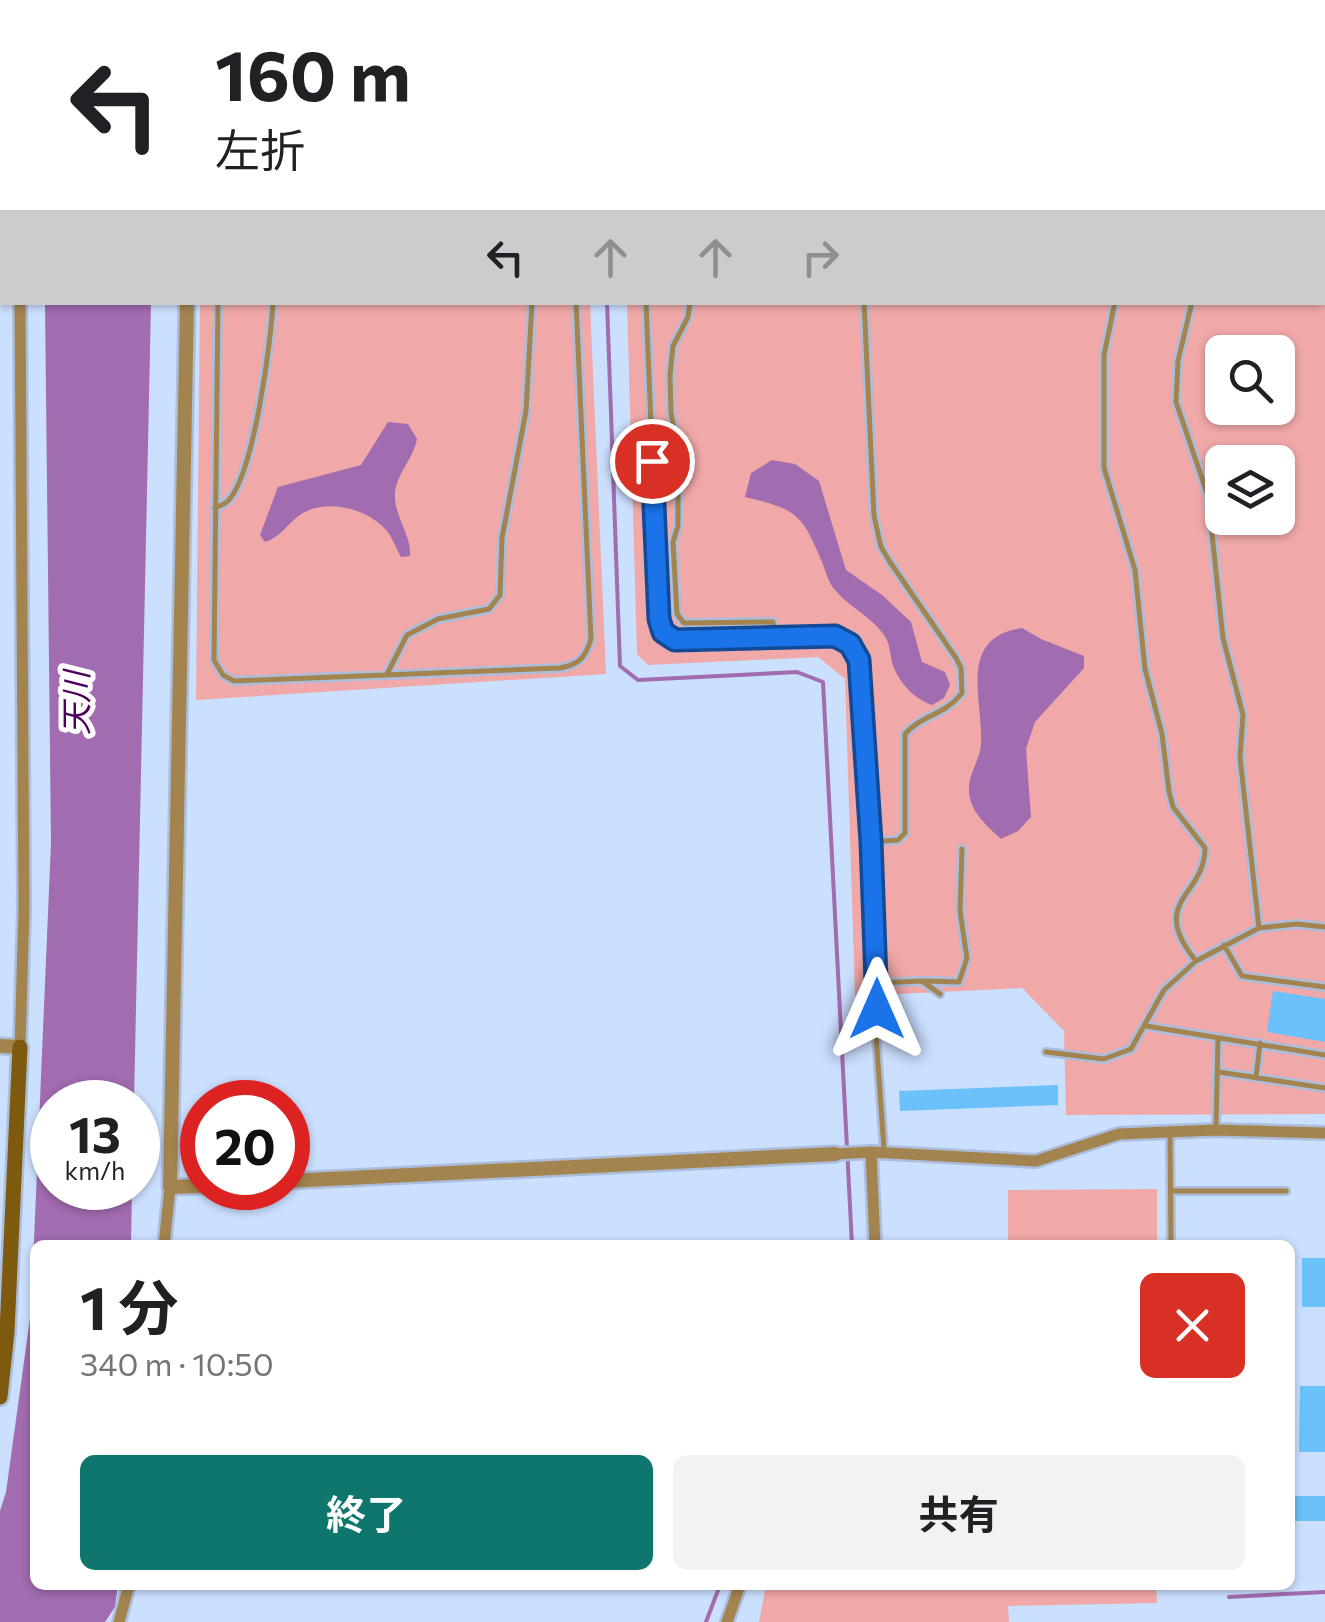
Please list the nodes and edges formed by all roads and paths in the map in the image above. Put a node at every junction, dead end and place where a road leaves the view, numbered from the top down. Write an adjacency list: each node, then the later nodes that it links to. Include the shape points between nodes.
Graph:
1 (20, 305): 29 (street)
2 (188, 305): 41 (street)
3 (218, 305): 12 (lane)
4 (273, 305): 12 (lane, via 242,478 228,502)
5 (532, 305): 14 (lane, via 526,411 502,538 500,594 489,609 438,619 407,636)
6 (576, 305): 14 (lane, via 591,639 585,657 560,668)
7 (646, 305): 13 (lane, via 663,632 675,640)
8 (690, 305): 13 (lane, via 670,375 678,449 677,614 684,624 773,622)
9 (864, 305): 15 (lane, via 881,547 956,658 962,693 950,708 905,734 905,834)
10 (1115, 305): 20 (lane, via 1104,355 1104,468 1135,570 1144,669 1169,791 1205,848 1178,908 1178,939)
11 (1191, 305): 18 (lane, via 1176,402 1208,496 1222,638 1243,715 1240,757)
12 (215, 508): 14 (lane, via 214,660 222,676 234,681)
13 (775, 638): 15 (lane, via 835,636 859,660)
14 (387, 674)
15 (871, 842): 22 (lane)
16 (962, 849): 21 (lane, via 967,958 959,982)
17 (1325, 927): 18 (lane)
18 (1259, 928): 19 (lane)
19 (1224, 945): 20 (lane); 23 (lane, via 1242,976)
20 (1196, 961): 25 (lane, via 1164,990)
21 (922, 981): 22 (lane); 24 (lane)
22 (878, 983): 38 (lane)
23 (1325, 987)
24 (940, 994)
25 (1146, 1026): 26 (lane); 30 (lane, via 1132,1050 1104,1058)
26 (1218, 1038): 27 (lane); 32 (lane)
27 (1260, 1043): 31 (lane); 33 (lane)
28 (0, 1046): 29 (street)
29 (20, 1047): 48 (main road)
30 (1046, 1052)
31 (1325, 1055)
32 (1219, 1072): 33 (lane); 35 (lane)
33 (1256, 1078): 34 (lane)
34 (1325, 1088)
35 (1216, 1130): 36 (street); 37 (street)
36 (1170, 1132): 38 (street, via 1119,1134 1036,1161); 43 (lane)
37 (1325, 1134)
38 (878, 1152): 39 (street); 46 (street)
39 (835, 1154): 40 (street)
40 (310, 1180)
41 (170, 1187): 42 (street); 45 (street)
42 (180, 1187)
43 (1171, 1191): 44 (lane); 47 (lane)
44 (1286, 1192)
45 (165, 1240)
46 (874, 1240)
47 (1171, 1240)
48 (0, 1397)
49 (128, 1590): 51 (street)
50 (738, 1590): 52 (street)
51 (119, 1622)
52 (726, 1622)

